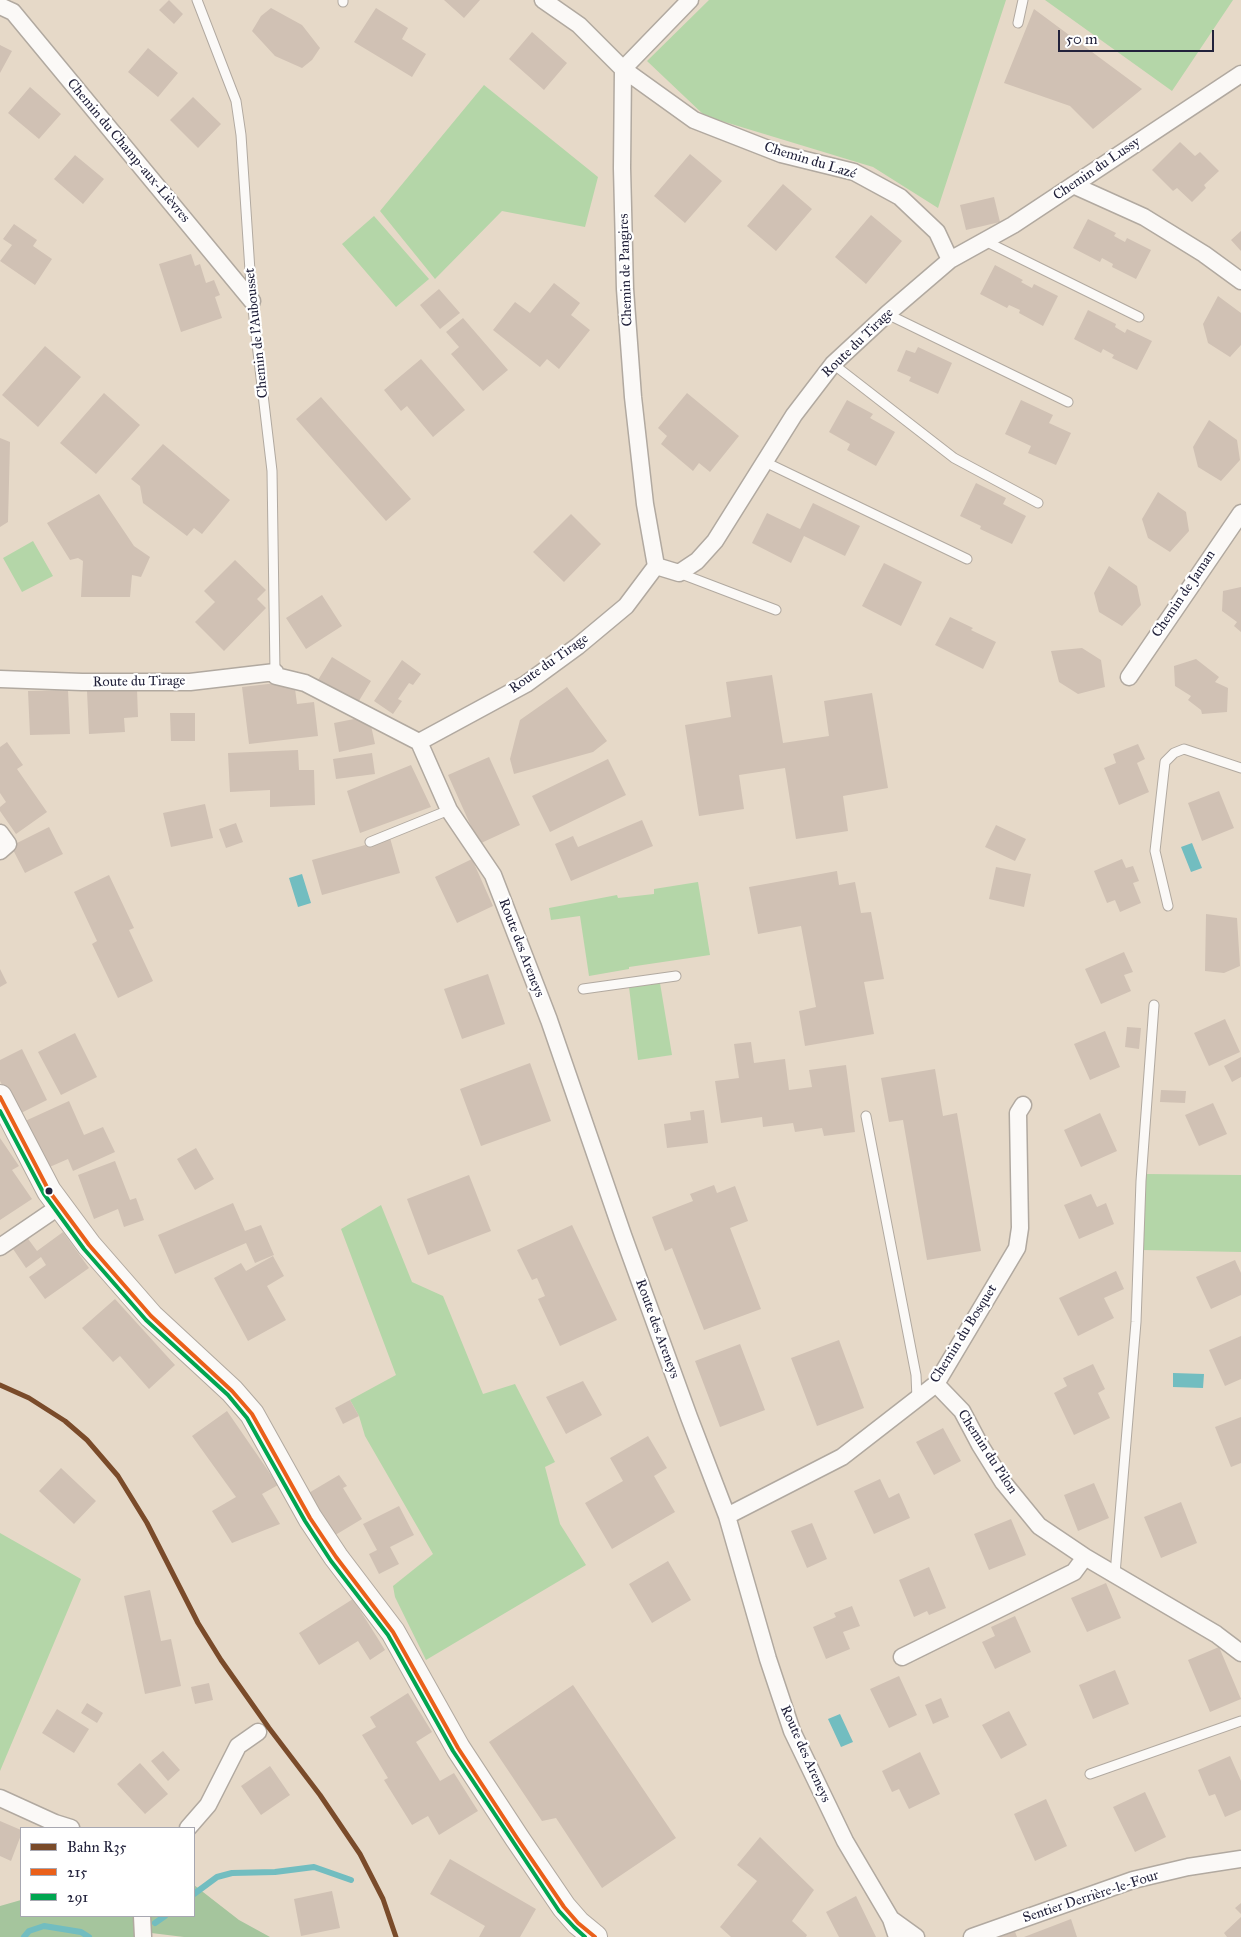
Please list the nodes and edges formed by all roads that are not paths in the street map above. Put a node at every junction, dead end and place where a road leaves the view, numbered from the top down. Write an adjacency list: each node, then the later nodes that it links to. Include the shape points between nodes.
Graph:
1 (197, 0): 13 (lane, Chemin de l'Aubousset, via 236,101)
2 (542, 0): 7 (street, Chemin du Lazé, via 579,25)
3 (690, 0): 7 (street)
4 (1023, 0): 6 (lane)
5 (0, 6): 13 (street, Chemin du Champ-aux-Lièvres, via 13,12)
6 (1018, 23)
7 (624, 69): 11 (street, Chemin du Lazé, via 694,120 781,154 854,172 900,197 937,232); 22 (street, Chemin de Pangires, via 625,289 633,397)
8 (1241, 74): 9 (street, Chemin du Lussy)
9 (1073, 185): 10 (street, Chemin du Lussy); 12 (street, via 1144,217)
10 (986, 241): 11 (street, Chemin du Lussy); 15 (lane)
11 (950, 260): 14 (street, Route du Tirage)
12 (1241, 281)
13 (252, 301): 25 (lane, Chemin de l'Aubousset, via 272,472)
14 (887, 314): 16 (street, Route du Tirage); 17 (lane)
15 (1139, 317)
16 (833, 364): 18 (street, Route du Tirage, via 799,408); 19 (lane, via 954,458)
17 (1068, 402)
18 (765, 462): 21 (lane); 23 (street, Route du Tirage, via 715,541 697,561)
19 (1038, 503)
20 (1241, 513): 26 (street, Chemin de Jaman)
21 (967, 560)
22 (656, 566): 23 (street); 28 (street, Route du Tirage, via 626,606 578,646 526,684)
23 (679, 573): 24 (lane)
24 (776, 610)
25 (275, 672): 27 (street, Route du Tirage, via 190,682); 28 (street, via 276,676 305,684)
26 (1129, 677)
27 (0, 680)
28 (419, 742): 30 (street, Route des Areneys)
29 (1241, 768): 34 (lane, via 1184,748 1165,762 1155,850)
30 (449, 810): 32 (lane); 45 (street, Route des Areneys, via 493,875 556,1038 636,1271)
31 (0, 833): 33 (street, via 8,844)
32 (370, 842)
33 (0, 851)
34 (1168, 906)
35 (676, 976): 36 (lane)
36 (582, 989)
37 (1154, 1005): 47 (lane, via 1141,1180 1136,1322)
38 (0, 1097): 41 (main road)
39 (1023, 1105): 43 (street, Chemin du Bosquet, via 1018,1113 1020,1228 1017,1248)
40 (866, 1116): 44 (lane, via 916,1376)
41 (60, 1206): 42 (street); 60 (main road, via 151,1316 242,1401 310,1518 393,1632 458,1748 516,1838 564,1907)
42 (0, 1247)
43 (936, 1384): 44 (street, Chemin du Bosquet); 46 (street, Chemin du Pilon, via 962,1412 1003,1482 1039,1526)
44 (917, 1399): 45 (street, Chemin du Bosquet, via 842,1457)
45 (727, 1516): 58 (street, Route des Areneys, via 792,1731 845,1841)
46 (1084, 1557): 47 (street, Chemin du Pilon); 49 (street, via 1074,1572)
47 (1115, 1574): 48 (street, Chemin du Pilon, via 1216,1634)
48 (1241, 1653)
49 (902, 1657)
50 (1241, 1721): 52 (lane)
51 (258, 1732): 55 (street, via 238,1746 208,1805)
52 (1090, 1774)
53 (0, 1798): 54 (street)
54 (68, 1827)
55 (189, 1827)
56 (1241, 1859): 63 (street, Sentier Derrière-le-Four, via 1133,1880)
57 (142, 1917): 59 (street)
58 (891, 1919): 61 (street, Route des Areneys); 62 (street, Route des Areneys)
59 (143, 1937)
60 (595, 1937)
61 (897, 1937)
62 (916, 1937)
63 (972, 1937)

